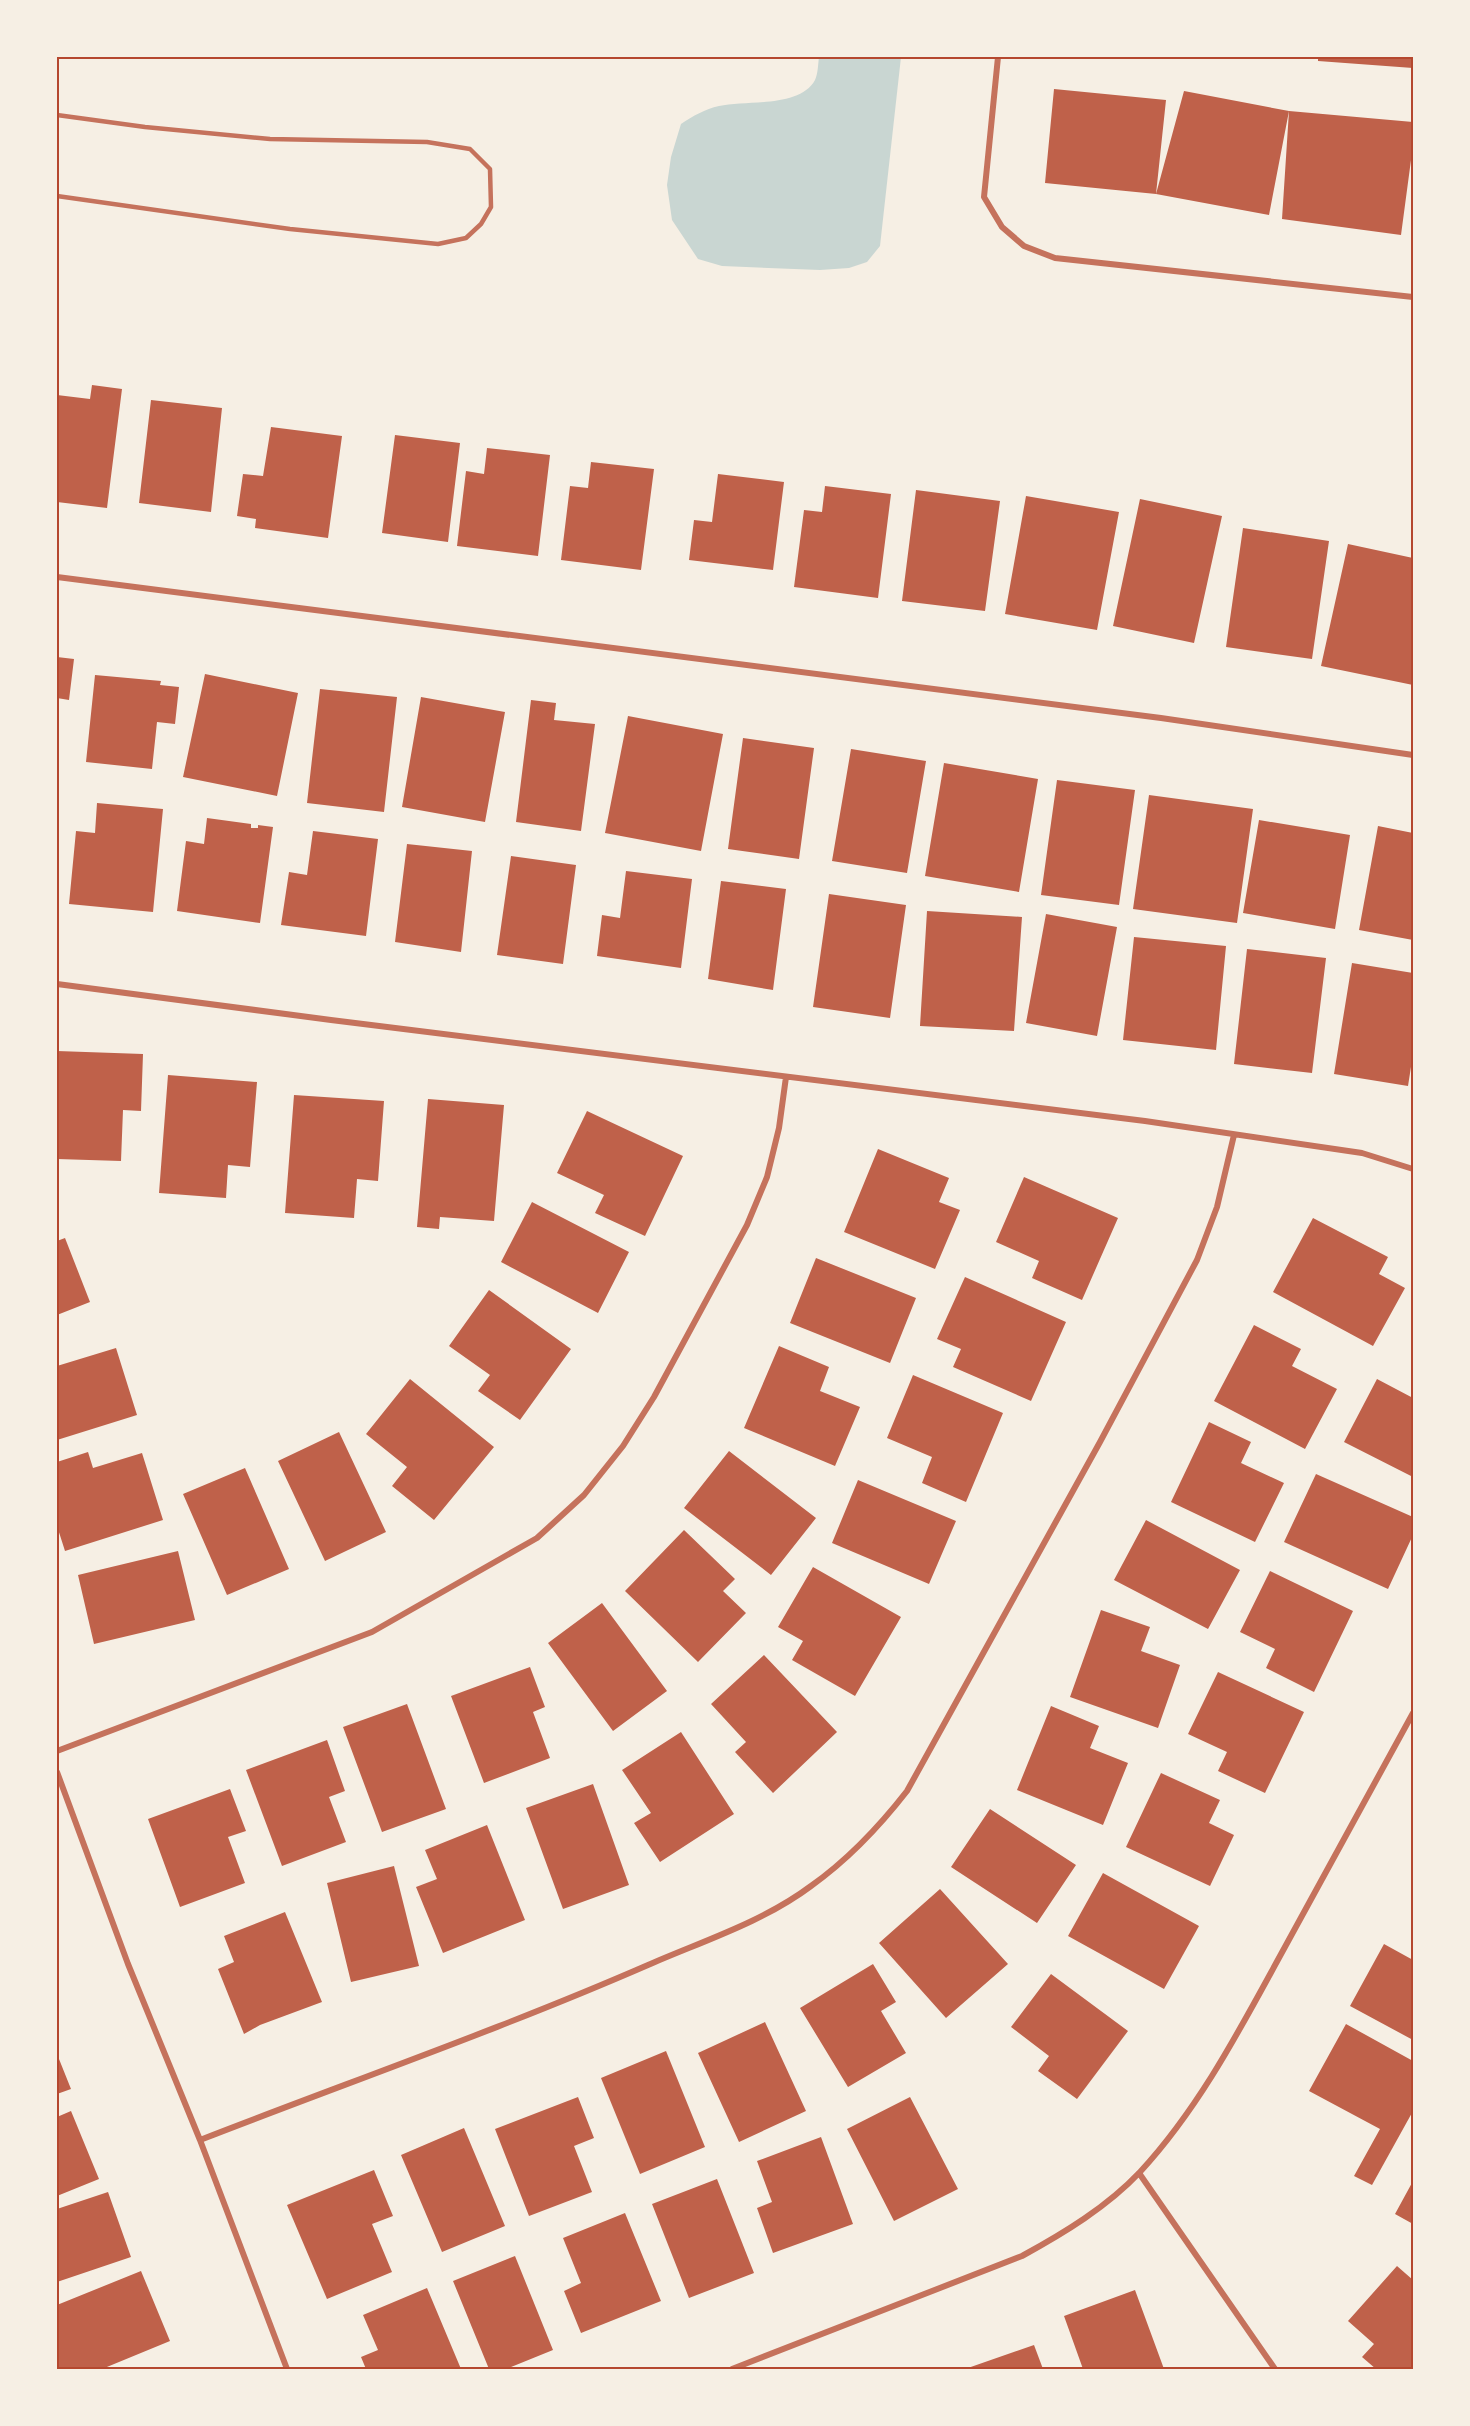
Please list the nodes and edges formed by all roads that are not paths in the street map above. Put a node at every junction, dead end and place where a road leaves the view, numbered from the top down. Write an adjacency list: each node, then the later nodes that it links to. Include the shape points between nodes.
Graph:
1 (998, 57): 4 (street, via 984,197 1002,228 1024,246 1055,258)
2 (57, 115): 3 (lane, via 270,139 427,142 470,149 490,169 491,207 466,238 438,244 290,229)
3 (57, 196)
4 (1413, 297)
5 (57, 577): 6 (street, via 1161,717)
6 (1413, 756)
7 (57, 984): 8 (street)
8 (786, 1077): 9 (street); 12 (street, via 767,1178 741,1235 654,1397 623,1446 584,1495 537,1539 372,1632)
9 (1234, 1135): 10 (street, via 1362,1153); 14 (street, via 1217,1207 1197,1260 907,1791 879,1827 846,1859 771,1912 605,1984)
10 (1413, 1169)
11 (1413, 1713): 15 (street, via 1195,2104)
12 (57, 1751)
13 (57, 1772): 14 (street, via 128,1964)
14 (200, 2140): 16 (street)
15 (1139, 2173): 17 (street, via 1096,2210 1022,2256); 18 (street)
16 (287, 2369)
17 (732, 2369)
18 (1275, 2369)

